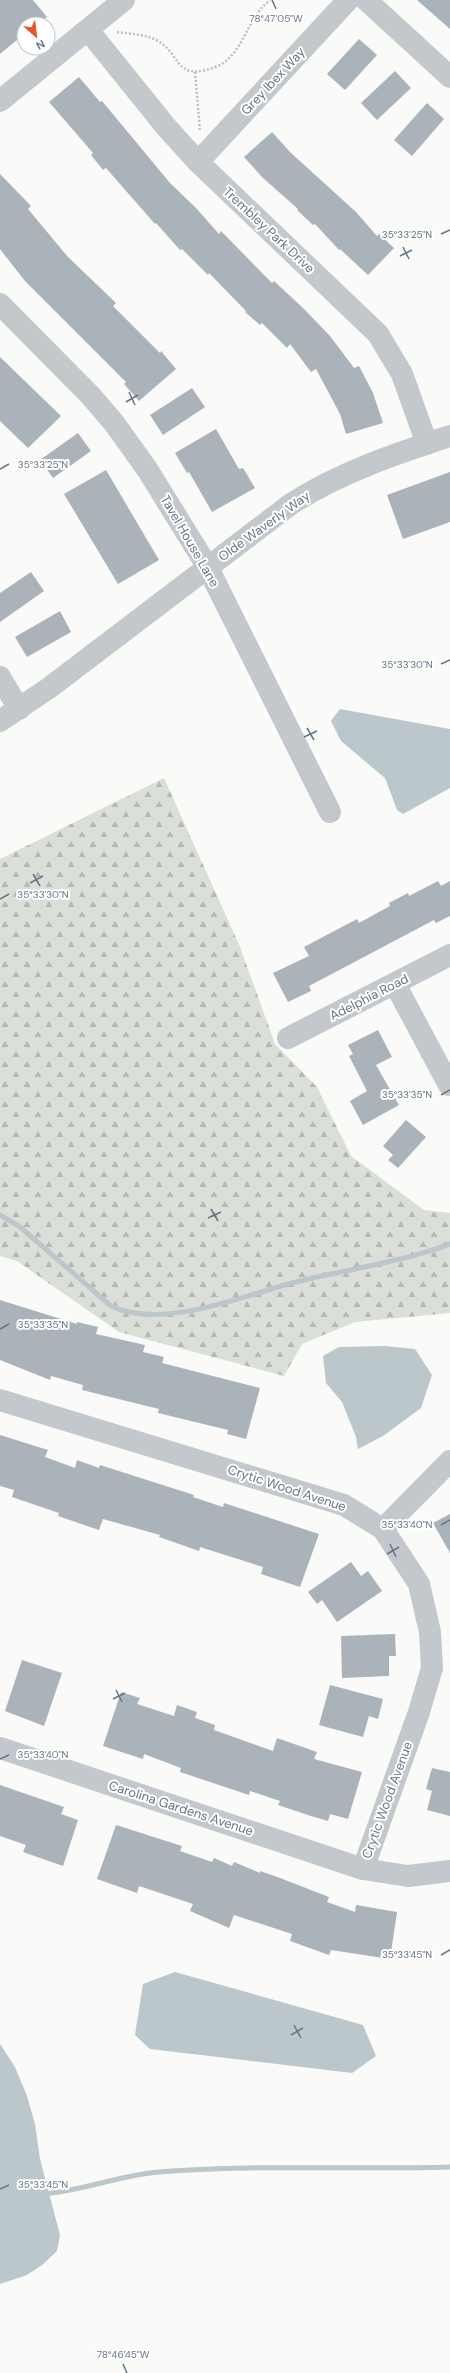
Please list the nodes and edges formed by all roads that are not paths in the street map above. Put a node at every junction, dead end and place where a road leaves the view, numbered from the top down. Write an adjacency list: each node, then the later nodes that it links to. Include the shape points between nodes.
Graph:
1 (124, 0): 4 (street)
2 (348, 0): 7 (street, Grey Ibex Way)
3 (366, 0): 5 (street)
4 (88, 30): 6 (street); 7 (street, Trembley Park Drive, via 167,128)
5 (450, 77)
6 (0, 101)
7 (198, 162): 10 (street, Trembley Park Drive, via 378,334 402,374)
8 (0, 304): 11 (street, Tavel House Lane, via 76,380 114,423 143,463)
9 (450, 436): 10 (street, Olde Waverly Way)
10 (427, 444): 11 (street, Olde Waverly Way, via 362,466 308,493 274,515)
11 (207, 566): 13 (street, Olde Waverly Way); 15 (street, Tavel House Lane)
12 (0, 677): 13 (street)
13 (19, 709): 14 (street, Olde Waverly Way)
14 (0, 722)
15 (330, 812)
16 (450, 955): 17 (street, Adelphia Road)
17 (395, 984): 18 (street, Adelphia Road); 19 (street)
18 (288, 1038)
19 (449, 1085)
20 (0, 1400): 22 (street, Crytic Wood Avenue, via 344,1505)
21 (450, 1461): 22 (street)
22 (383, 1529): 24 (street, Crytic Wood Avenue, via 419,1584 430,1632 432,1668)
23 (0, 1748): 24 (street, Carolina Gardens Avenue)
24 (363, 1869): 25 (street, Carolina Gardens Avenue, via 408,1876)
25 (450, 1871)

